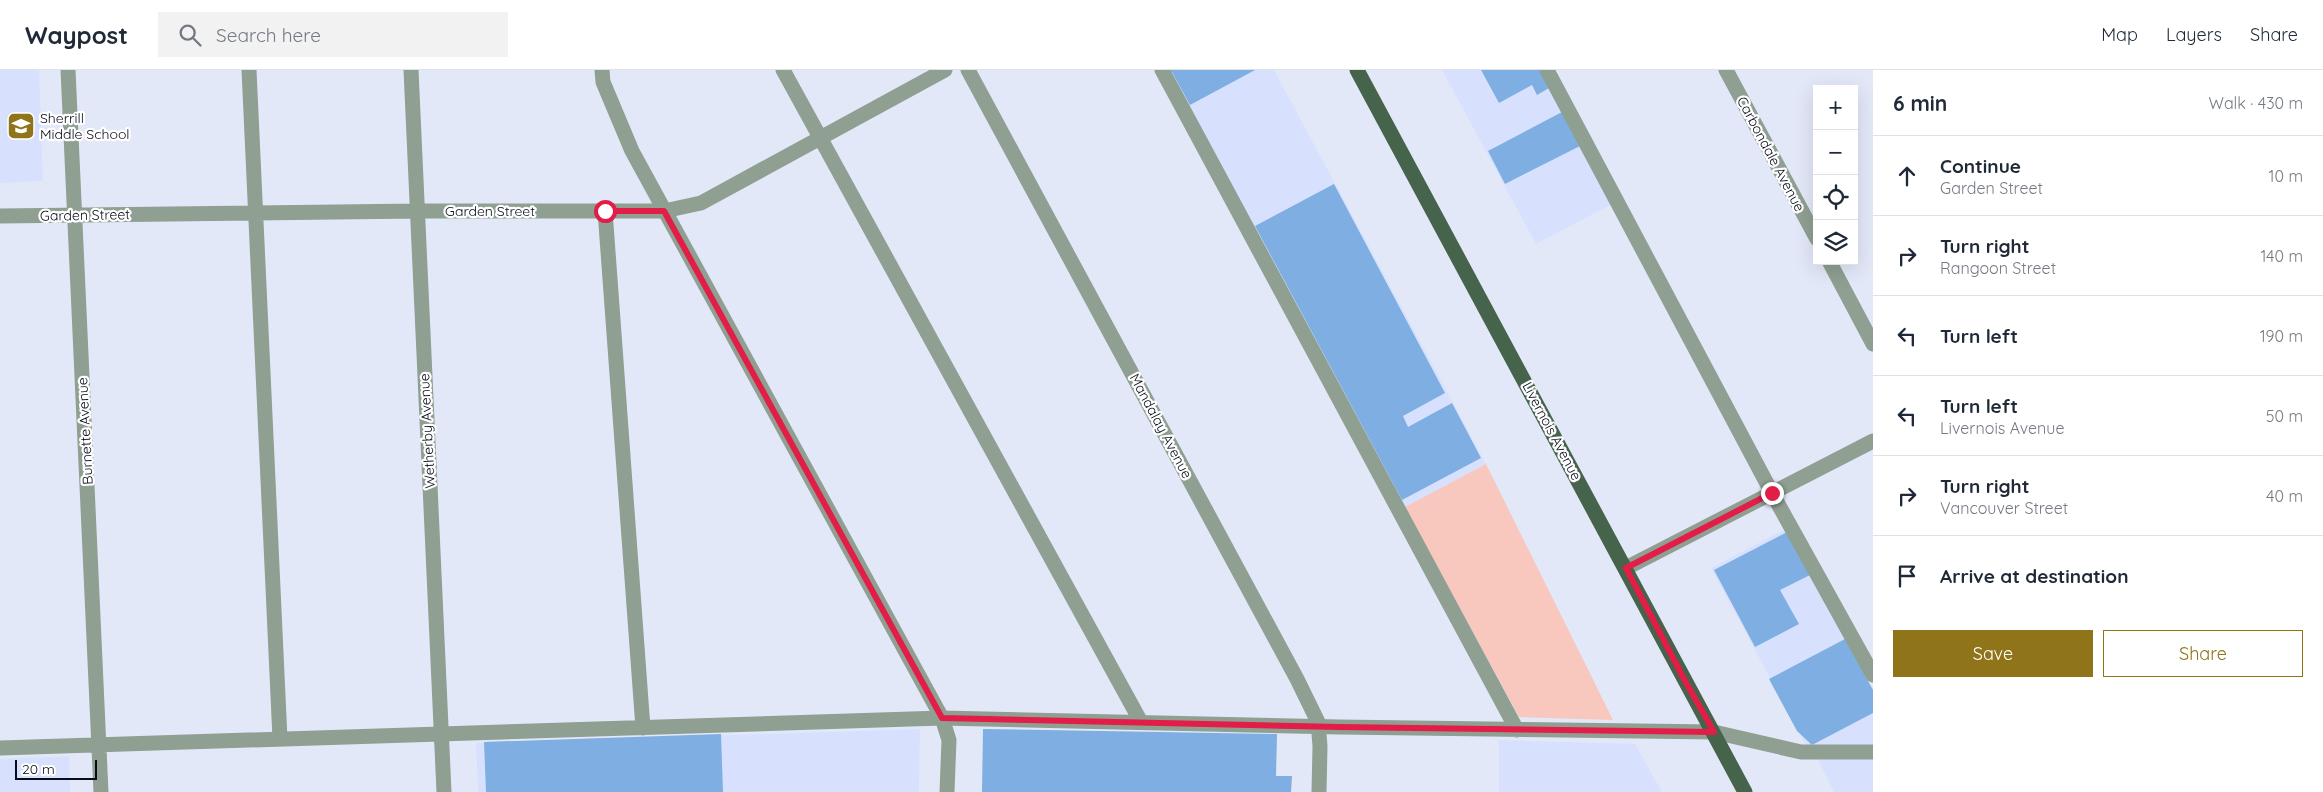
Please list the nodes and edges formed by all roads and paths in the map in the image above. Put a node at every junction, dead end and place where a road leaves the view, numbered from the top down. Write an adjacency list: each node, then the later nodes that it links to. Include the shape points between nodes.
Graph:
1 (68, 70): 16 (street, Burnette Avenue)
2 (249, 70): 17 (street)
3 (411, 70): 13 (street, Wetherby Avenue)
4 (602, 70): 15 (street, via 603,82 632,151)
5 (783, 70): 12 (street)
6 (946, 70): 12 (street, Garden Street)
7 (968, 70): 28 (street, Mandalay Avenue, via 1297,679)
8 (1162, 70): 30 (street)
9 (1357, 70): 24 (main road, Livernois Avenue)
10 (1546, 70): 23 (street)
11 (1726, 70): 19 (street, Carbondale Avenue)
12 (820, 138): 15 (street, Garden Street, via 700,203); 27 (street)
13 (418, 211): 14 (street, Garden Street); 17 (street, Garden Street); 32 (street, Wetherby Avenue)
14 (605, 211): 15 (street, Garden Street); 29 (street)
15 (664, 211): 26 (street)
16 (75, 214): 17 (street, Garden Street); 18 (street, Garden Street); 34 (street, Burnette Avenue)
17 (255, 214): 33 (street)
18 (0, 216)
19 (1813, 232)
20 (1831, 265): 21 (street)
21 (1873, 344)
22 (1873, 441): 23 (street)
23 (1772, 493): 24 (street); 25 (street)
24 (1626, 568): 31 (main road, Livernois Avenue)
25 (1873, 675)
26 (942, 718): 27 (street); 29 (street); 39 (street, via 949,740)
27 (1141, 722): 28 (street)
28 (1318, 726): 30 (street); 40 (street, Mandalay Avenue)
29 (644, 728): 32 (street)
30 (1517, 730): 31 (street)
31 (1714, 732): 36 (street, via 1801,752); 41 (main road, Livernois Avenue)
32 (441, 734): 33 (street); 38 (street, Wetherby Avenue)
33 (280, 739): 34 (street)
34 (99, 745): 35 (street); 37 (street, Burnette Avenue)
35 (0, 748)
36 (1873, 752)
37 (101, 792)
38 (444, 792)
39 (948, 792)
40 (1319, 792)
41 (1745, 792)

